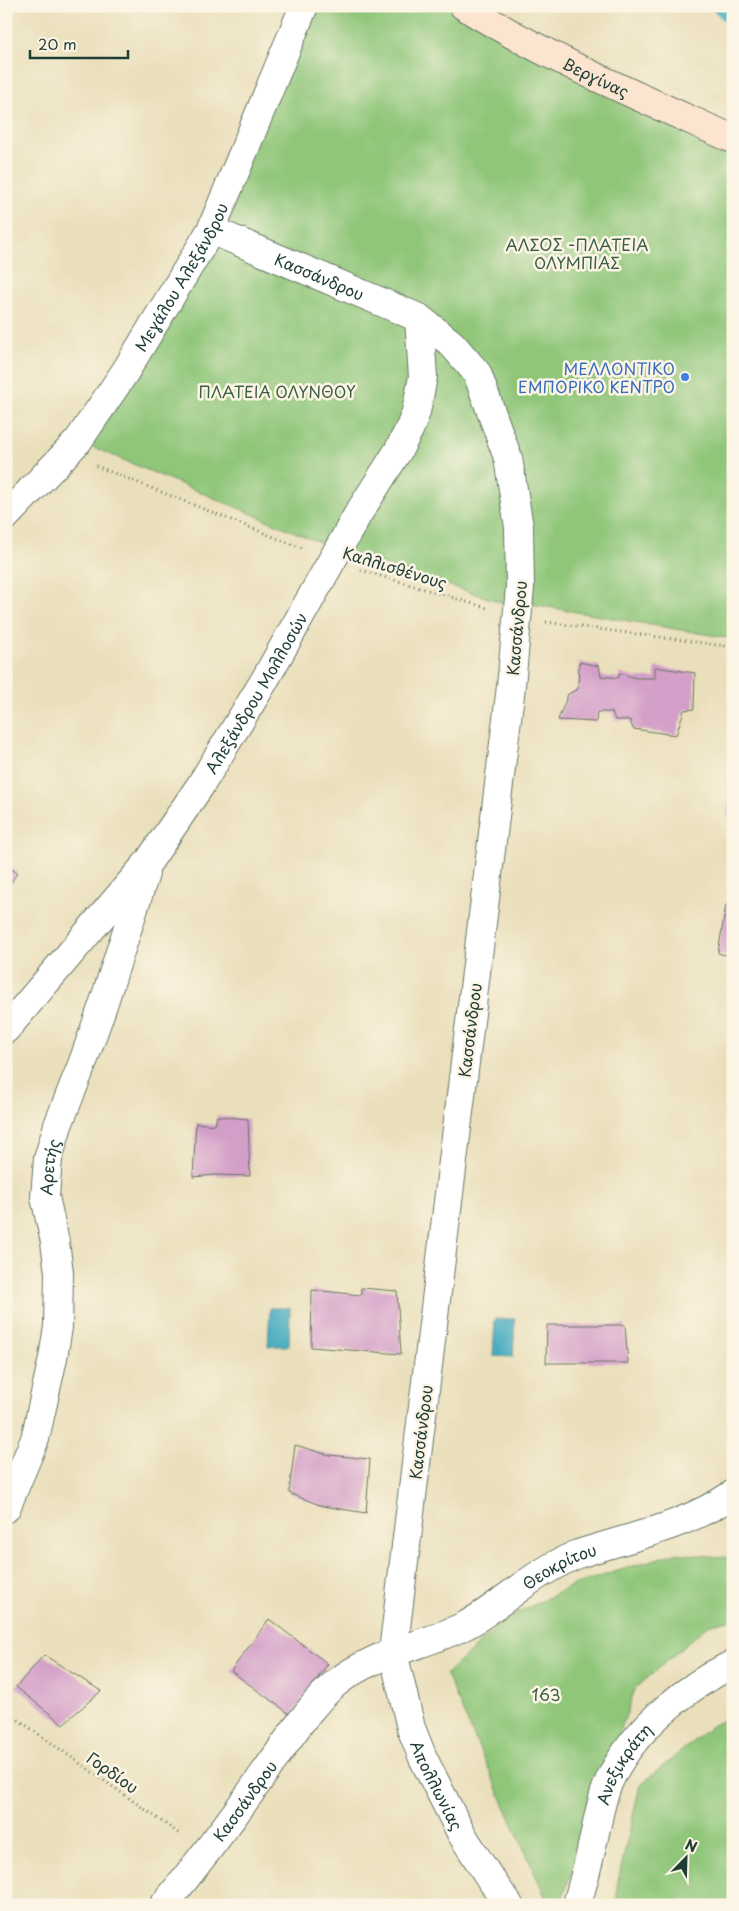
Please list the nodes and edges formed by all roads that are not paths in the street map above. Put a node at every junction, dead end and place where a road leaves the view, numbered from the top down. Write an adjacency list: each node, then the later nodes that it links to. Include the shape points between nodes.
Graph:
1 (304, 6): 4 (street, Μεγάλου Αλεξάνδρου)
2 (464, 6): 3 (street, Βεργίνας, via 613,84)
3 (733, 139)
4 (211, 230): 5 (street, Κασσάνδρου); 6 (street, Μεγάλου Αλεξάνδρου, via 125,372 78,440)
5 (419, 318): 7 (street, Αλεξάνδρου Μολλοσών, via 423,378 410,428 263,683); 11 (street, Κασσάνδρου, via 451,343 477,373 508,458 519,527 520,587)
6 (6, 516)
7 (149, 861): 8 (street, Αλεξάνδρου Μολλοσών); 10 (street, Αρετής, via 103,1005 48,1159 44,1197 59,1272 58,1327 54,1358 34,1438)
8 (6, 1029)
9 (733, 1494): 11 (street, Θεοκρίτου, via 681,1523 562,1561 469,1623 442,1637)
10 (6, 1508)
11 (393, 1652): 13 (street, Κασσάνδρου, via 358,1667 330,1689); 14 (street, Απολλωνίας, via 411,1728 423,1758 461,1833)
12 (733, 1664): 15 (street, Ανεξικράτη, via 689,1691 659,1716 619,1763 604,1798)
13 (164, 1905)
14 (509, 1905)
15 (577, 1905)

